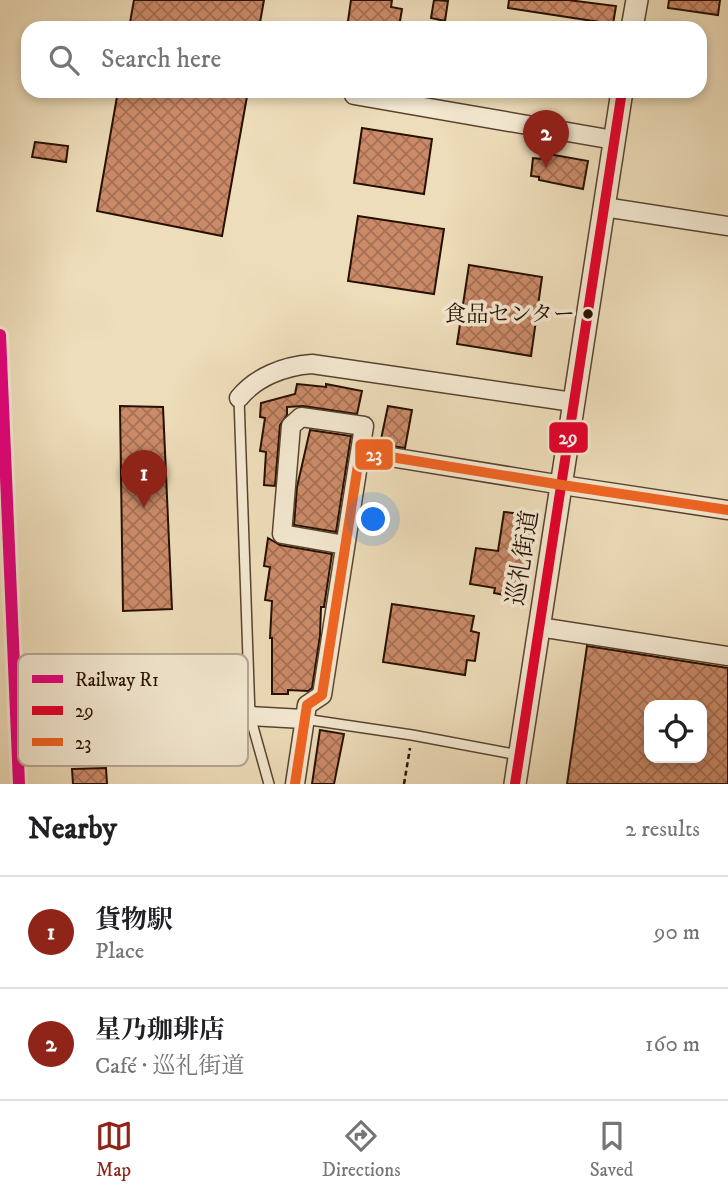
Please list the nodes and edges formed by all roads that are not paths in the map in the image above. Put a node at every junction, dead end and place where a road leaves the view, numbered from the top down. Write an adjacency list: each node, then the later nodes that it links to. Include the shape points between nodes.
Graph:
1 (637, 0): 2 (street)
2 (633, 21)
3 (371, 98): 5 (street)
4 (621, 98): 5 (street, 巡礼街道)
5 (614, 141): 6 (street, 巡礼街道)
6 (604, 207): 7 (street); 9 (street, 巡礼街道)
7 (728, 226)
8 (239, 398): 9 (street, via 250,385 291,365 312,363); 15 (lane)
9 (573, 402): 11 (street, 巡礼街道)
10 (360, 452): 11 (street); 13 (street); 13 (street, via 364,426 301,417 291,425 282,534)
11 (562, 485): 12 (street); 14 (street, 巡礼街道)
12 (728, 510)
13 (345, 545): 19 (street, via 321,695 307,705)
14 (539, 627): 16 (street); 20 (street, 巡礼街道)
15 (248, 654)
16 (728, 656)
17 (248, 658): 18 (lane)
18 (250, 716): 19 (street); 21 (lane)
19 (303, 719): 20 (lane); 22 (street)
20 (519, 755): 23 (street, 巡礼街道)
21 (269, 784)
22 (295, 784)
23 (515, 784)

